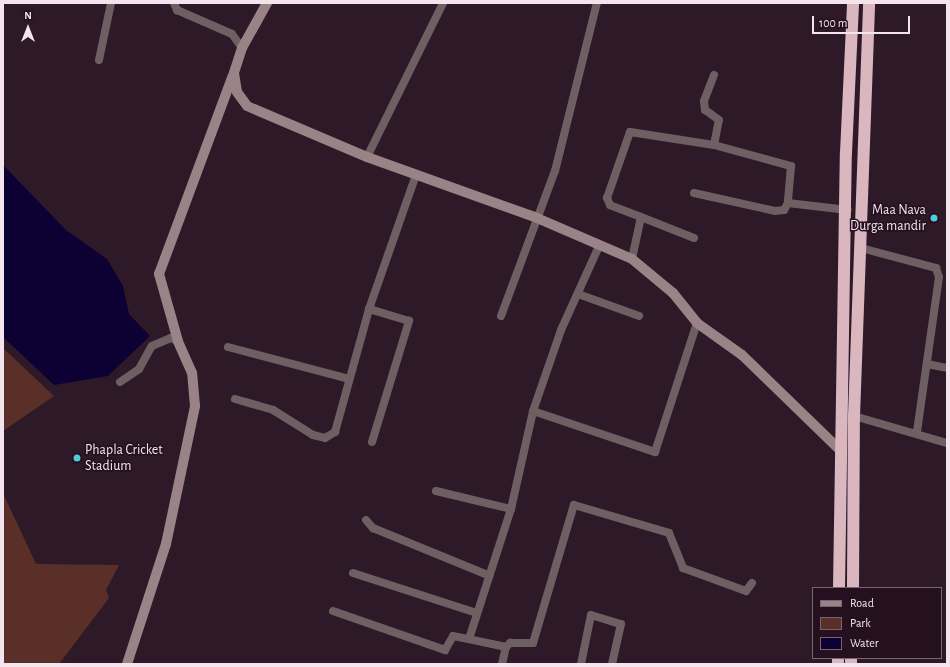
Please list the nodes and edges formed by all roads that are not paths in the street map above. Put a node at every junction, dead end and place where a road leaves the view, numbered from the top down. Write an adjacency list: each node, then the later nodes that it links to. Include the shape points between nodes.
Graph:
1 (111, 3): 9 (street)
2 (174, 3): 8 (street, via 177,10 216,24 232,34)
3 (267, 3): 8 (main road)
4 (443, 3): 13 (street)
5 (597, 3): 19 (street, via 555,171)
6 (853, 3): 17 (highway)
7 (869, 3): 22 (highway)
8 (242, 48): 10 (main road)
9 (99, 60)
10 (234, 73): 13 (main road, via 238,92 247,106); 29 (main road, via 159,274)
11 (714, 75): 12 (street, via 704,101 705,110 719,120)
12 (714, 145): 16 (street, via 791,166); 18 (street, via 630,133 607,201)
13 (367, 157): 14 (main road)
14 (416, 175): 19 (main road); 25 (street)
15 (694, 193): 16 (street, via 776,211 784,210)
16 (788, 203): 17 (street)
17 (848, 210): 41 (highway)
18 (641, 217): 20 (street); 23 (street)
19 (537, 218): 21 (main road); 26 (street)
20 (694, 238)
21 (600, 244): 23 (main road); 24 (street)
22 (861, 248): 31 (street, via 936,268 939,277); 37 (highway)
23 (632, 260): 28 (main road, via 673,293)
24 (578, 294): 27 (street); 36 (street, via 561,330)
25 (369, 309): 33 (street); 39 (street, via 409,321)
26 (501, 316)
27 (639, 316)
28 (697, 323): 36 (street, via 656,452); 41 (main road, via 742,355)
29 (178, 341): 34 (street, via 171,338 152,346 139,369); 54 (main road, via 192,373 195,406 166,544)
30 (228, 347): 33 (street)
31 (926, 364): 32 (street); 38 (street)
32 (947, 368)
33 (349, 379): 35 (street, via 335,432 325,438 273,410)
34 (120, 382)
35 (235, 399)
36 (533, 411): 43 (street)
37 (854, 416): 38 (street); 49 (highway)
38 (917, 432): 40 (street)
39 (372, 442)
40 (947, 443)
41 (841, 451): 48 (highway)
42 (436, 491): 43 (street)
43 (511, 509): 46 (street)
44 (366, 520): 46 (street, via 373,528)
45 (353, 573): 51 (street)
46 (490, 576): 51 (street)
47 (752, 583): 53 (street, via 746,591 683,568 669,534 574,505 533,643 510,643)
48 (839, 587)
49 (853, 587)
50 (333, 611): 52 (street, via 445,650 453,636)
51 (477, 613): 52 (street)
52 (468, 639): 53 (street)
53 (506, 647): 55 (street)
54 (127, 664)
55 (502, 664)
56 (580, 664): 57 (street, via 591,616 621,624)
57 (612, 664)

